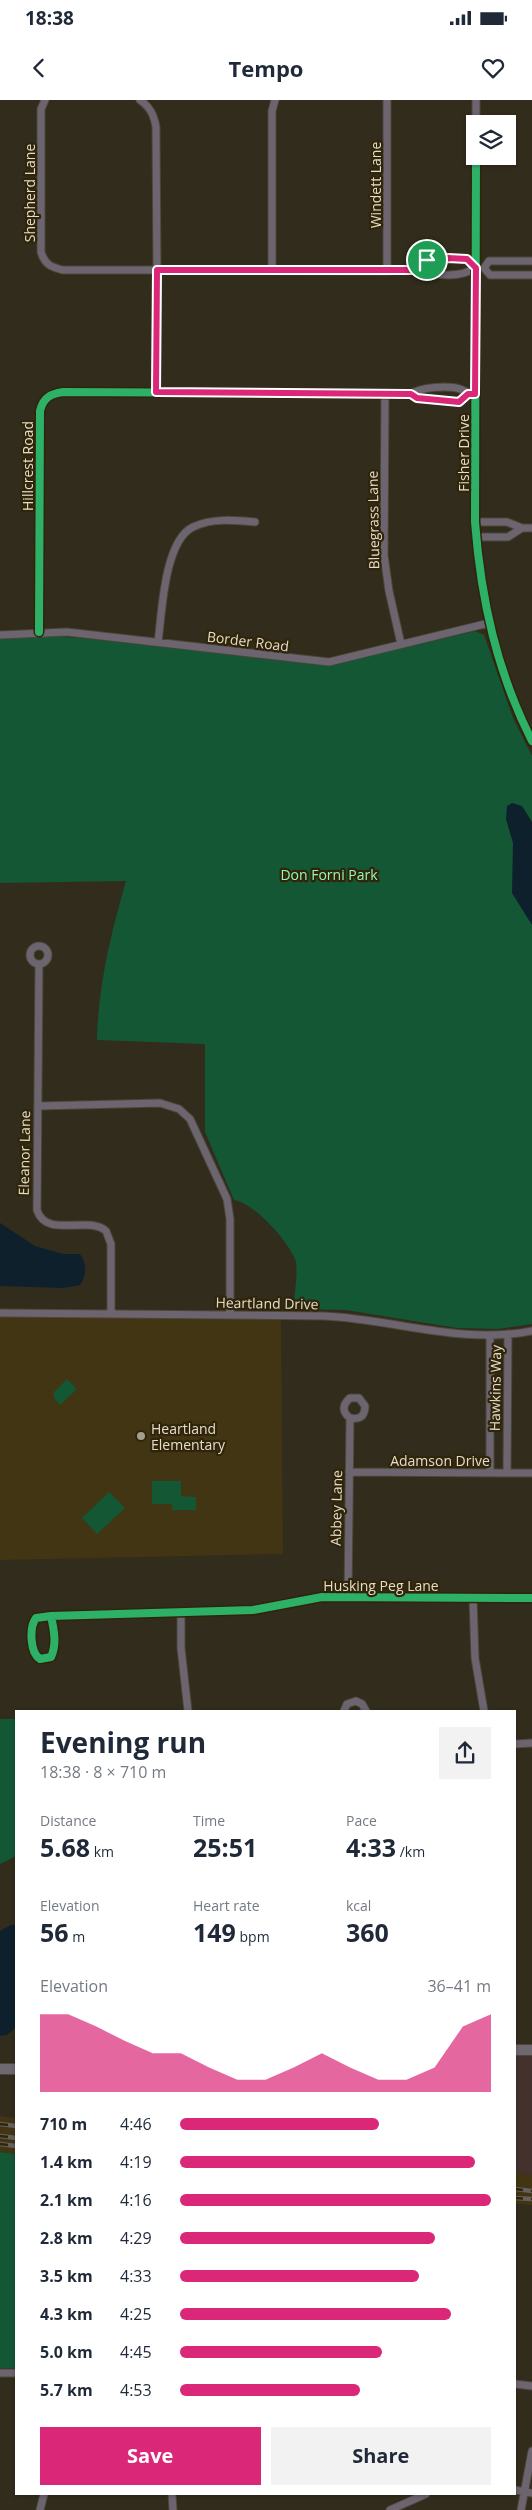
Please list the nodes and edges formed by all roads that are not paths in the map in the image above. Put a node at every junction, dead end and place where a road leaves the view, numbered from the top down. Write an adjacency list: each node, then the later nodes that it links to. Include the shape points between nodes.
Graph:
1 (45, 100): 11 (street, Shepherd Lane, via 41,109 41,245 44,260 50,267 63,270)
2 (140, 100): 11 (street, via 154,117 156,127)
3 (275, 100): 12 (street, via 272,111)
4 (386, 100): 13 (street, Windett Lane)
5 (476, 100): 6 (street)
6 (476, 115)
7 (476, 165): 10 (street, Fisher Drive)
8 (532, 262): 10 (street, via 489,261)
9 (420, 268): 10 (street, via 429,273 467,274); 10 (street, via 427,260 448,258 467,259); 13 (street)
10 (480, 268): 14 (street, via 490,275); 18 (street, Fisher Drive)
11 (157, 270): 12 (street); 15 (street)
12 (272, 270): 13 (street)
13 (387, 271)
14 (532, 275)
15 (156, 392): 16 (street, Hillcrest Road); 25 (street, Hillcrest Road, via 53,393 42,403)
16 (385, 394): 17 (street, Hillcrest Road); 28 (street, Bluegrass Lane, via 384,555)
17 (411, 394): 18 (street, Hillcrest Road, via 418,389 459,388); 18 (street, Hillcrest Road, via 417,398 459,402)
18 (472, 394): 20 (street, Fisher Drive)
19 (255, 522): 27 (street, via 224,520 192,527 177,543 170,564)
20 (475, 522): 21 (street, via 507,522); 23 (street, Fisher Drive)
21 (522, 528): 22 (street); 23 (street, via 508,537)
22 (532, 528)
23 (476, 537): 24 (street, Fisher Drive)
24 (488, 623): 28 (street, Border Road); 29 (street, Fisher Drive, via 503,676)
25 (39, 632): 26 (street, Border Road); 27 (street, Border Road)
26 (0, 635)
27 (158, 642): 28 (street, Border Road, via 323,662)
28 (401, 644)
29 (532, 741)
30 (39, 964): 31 (street, Eleanor Lane)
31 (38, 1106): 33 (street, Eleanor Lane, via 36,1205 39,1216 52,1224 92,1225 106,1231 110,1244); 34 (street, via 160,1103 185,1114 196,1131 229,1206)
32 (0, 1313): 33 (street, Heartland Drive)
33 (111, 1314): 34 (street, Heartland Drive)
34 (230, 1314): 37 (street, Heartland Drive, via 342,1316 444,1333)
35 (532, 1331): 36 (street, Heartland Drive)
36 (508, 1334): 37 (street, Heartland Drive); 41 (street, Hawkins Way)
37 (490, 1336): 40 (street, Hawkins Way)
38 (350, 1418): 39 (street, Abbey Lane)
39 (349, 1472): 40 (street, Adamson Drive); 43 (street, Abbey Lane)
40 (490, 1473): 41 (street, Adamson Drive)
41 (507, 1473): 42 (street, Adamson Drive)
42 (532, 1473)
43 (348, 1597): 44 (street, Husking Peg Lane); 46 (street, Husking Peg Lane, via 314,1598 253,1610)
44 (473, 1598): 45 (street, Husking Peg Lane); 51 (street, via 474,1653)
45 (532, 1598)
46 (181, 1612): 47 (street, Husking Peg Lane); 48 (street)
47 (51, 1616): 47 (street, Husking Peg Lane, via 55,1639 53,1651 50,1657 40,1660 34,1651 32,1625 36,1618)
48 (188, 1710)
49 (344, 1710): 50 (street, via 347,1704 356,1701)
50 (365, 1710)
51 (484, 1710)
52 (532, 1743): 53 (street)
53 (516, 1744)
54 (516, 2050): 55 (main road)
55 (532, 2050)
56 (0, 2069): 57 (main road)
57 (15, 2069)
58 (0, 2373): 59 (street)
59 (15, 2373)
60 (516, 2384): 61 (street)
61 (532, 2386)
62 (532, 2451): 64 (street)
63 (516, 2490): 64 (street)
64 (529, 2493): 71 (street)
65 (44, 2495): 68 (street)
66 (172, 2495): 69 (street)
67 (424, 2495): 70 (street)
68 (40, 2510)
69 (172, 2510)
70 (390, 2510)
71 (521, 2510)

